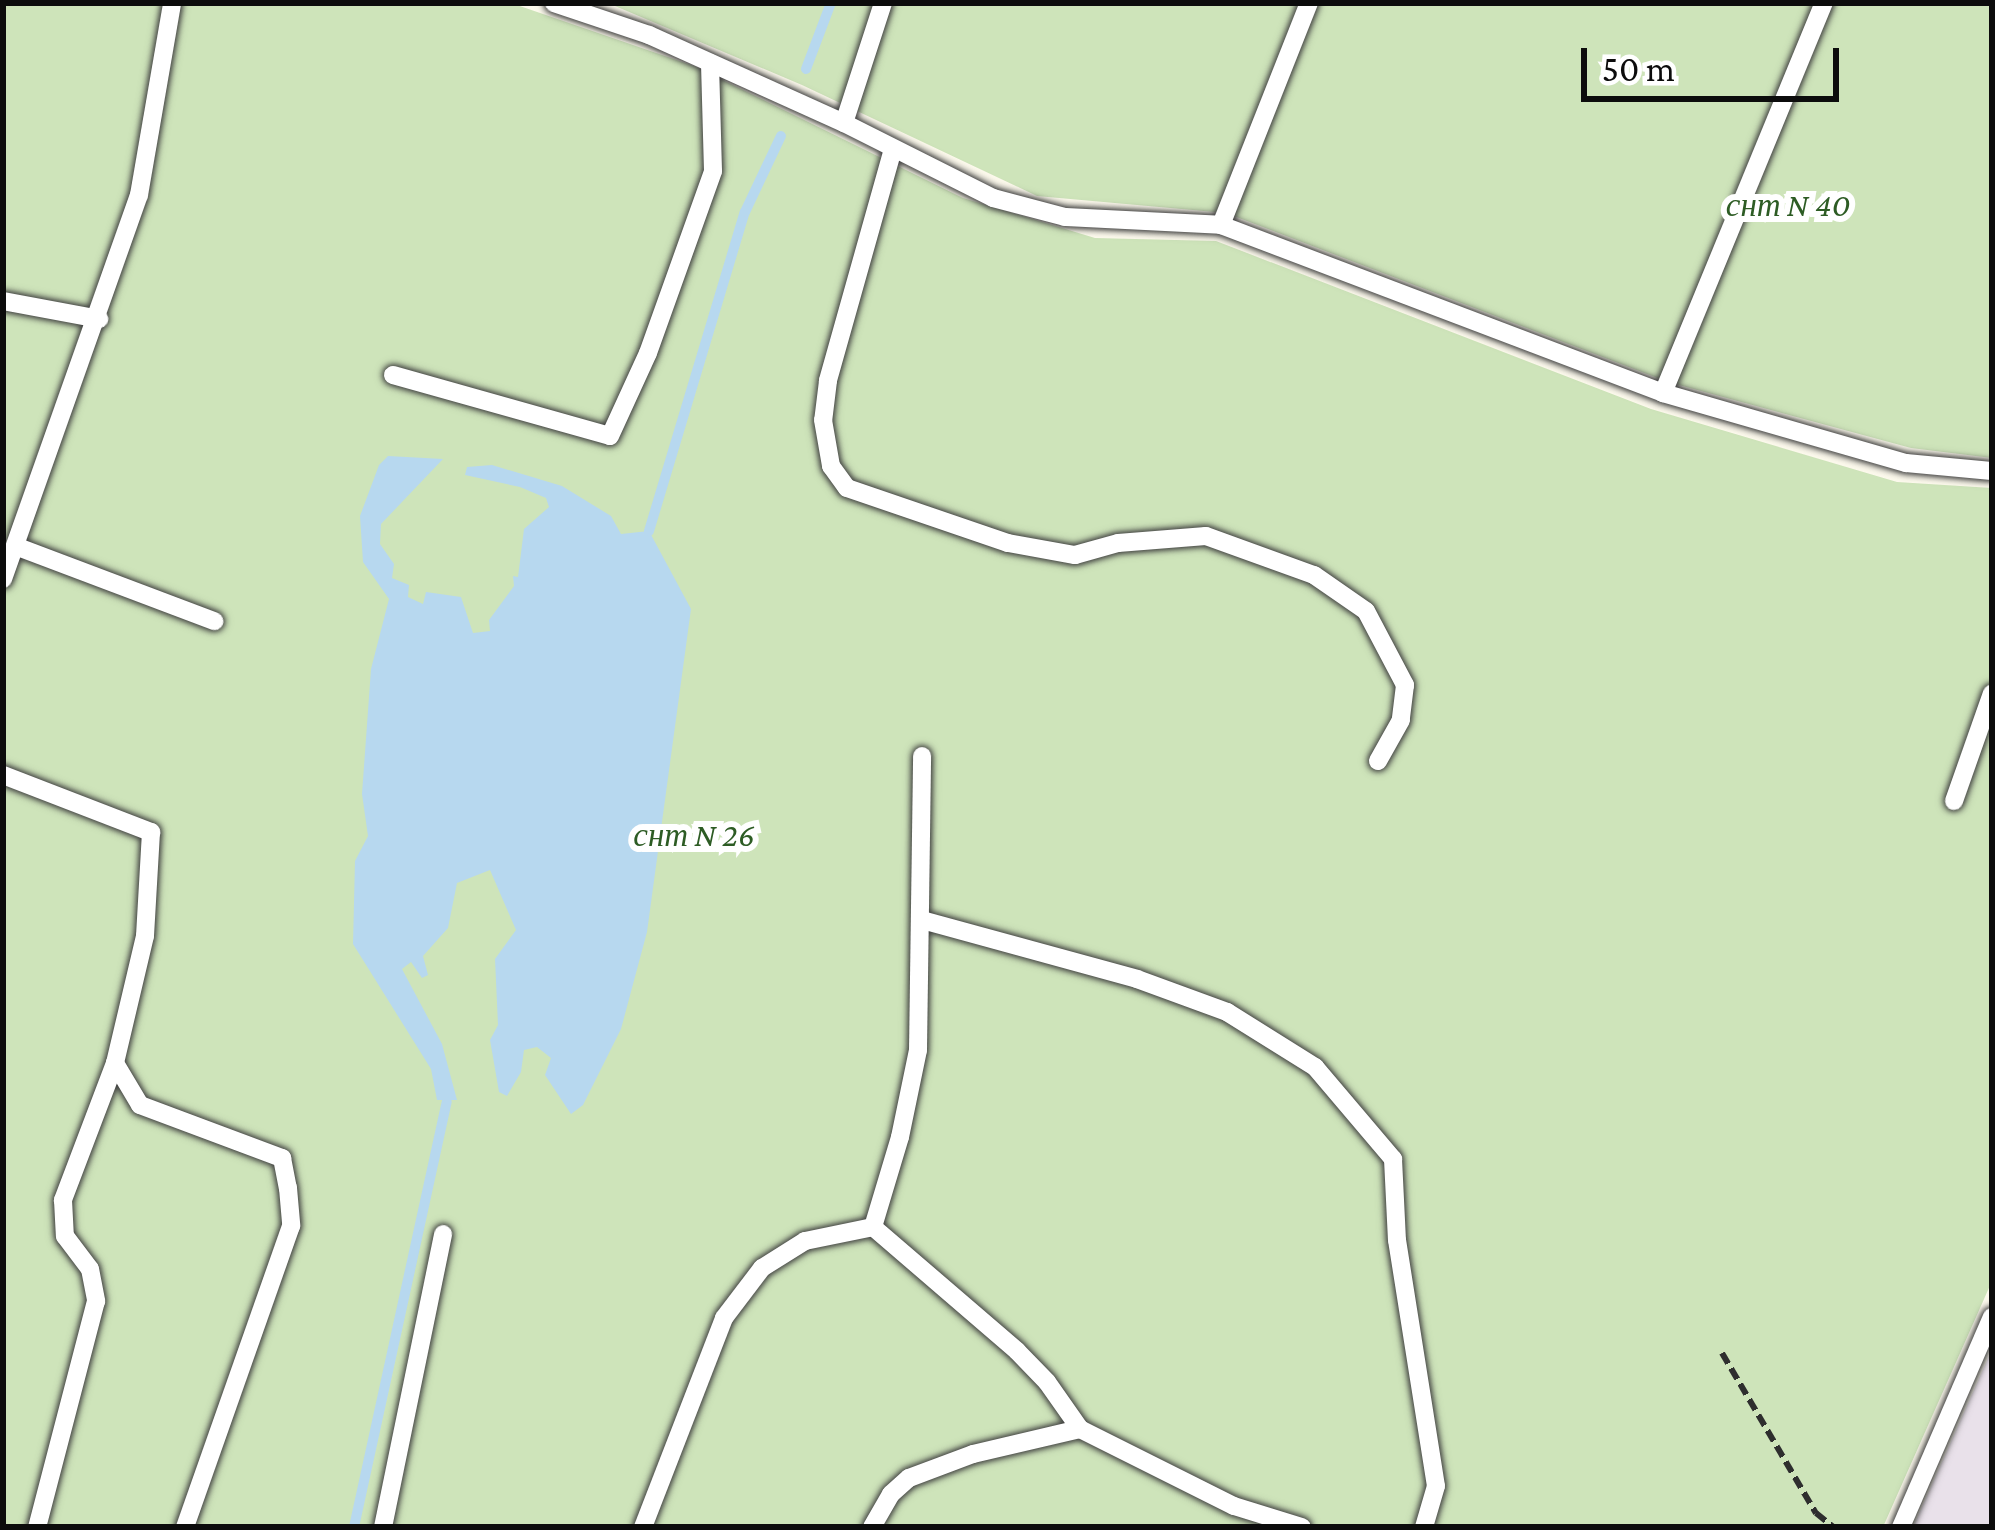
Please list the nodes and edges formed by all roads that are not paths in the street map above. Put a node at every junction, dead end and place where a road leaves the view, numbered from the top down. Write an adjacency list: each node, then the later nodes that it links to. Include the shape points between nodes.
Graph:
1 (172, 3): 11 (lane, via 139,196)
2 (554, 3): 6 (lane)
3 (883, 3): 7 (lane)
4 (1309, 3): 9 (lane)
5 (1824, 3): 13 (lane)
6 (710, 63): 7 (lane); 12 (lane, via 713,171 610,436)
7 (844, 123): 8 (lane)
8 (893, 149): 9 (lane, via 993,198 1065,217); 20 (lane, via 823,420 831,466 847,488 1008,543 1075,555 1206,536 1314,575 1366,611 1405,685 1401,720)
9 (1221, 225): 13 (lane)
10 (3, 301): 11 (lane)
11 (99, 319): 15 (lane)
12 (393, 375)
13 (1663, 393): 14 (lane, via 1906,463)
14 (1992, 471)
15 (18, 548): 16 (lane); 17 (lane)
16 (3, 579)
17 (214, 621)
18 (1992, 693): 22 (lane)
19 (922, 757): 23 (lane)
20 (1378, 761)
21 (3, 775): 24 (lane, via 151,832 145,936)
22 (1954, 801)
23 (922, 920): 25 (lane, via 918,1051); 35 (lane, via 1227,1012 1315,1067 1393,1159 1397,1240 1436,1486)
24 (115, 1063): 29 (lane, via 63,1200 65,1236 90,1269 96,1301); 30 (lane, via 140,1105 282,1158 288,1188 291,1226)
25 (873, 1227): 28 (lane, via 1017,1352); 32 (lane, via 805,1241 762,1268 736,1301)
26 (443, 1234): 31 (lane)
27 (1992, 1317): 36 (lane)
28 (1080, 1429): 33 (lane, via 910,1478); 34 (lane, via 1234,1506)
29 (37, 1527)
30 (184, 1527)
31 (383, 1527)
32 (644, 1527)
33 (872, 1527)
34 (1303, 1527)
35 (1424, 1527)
36 (1901, 1527)

